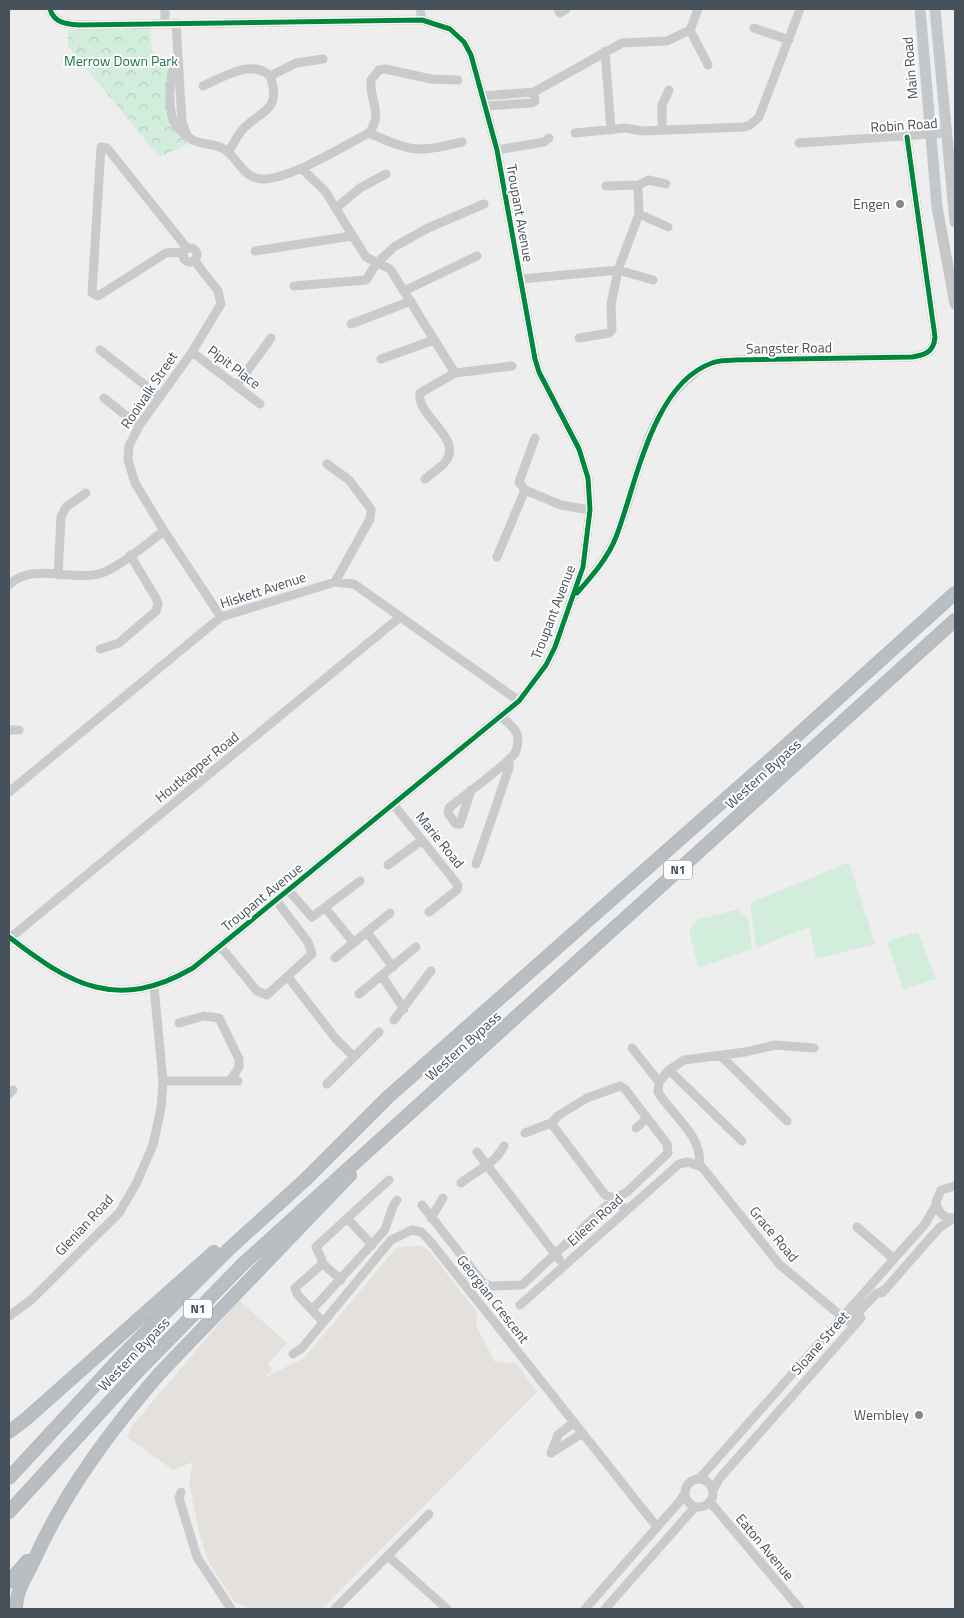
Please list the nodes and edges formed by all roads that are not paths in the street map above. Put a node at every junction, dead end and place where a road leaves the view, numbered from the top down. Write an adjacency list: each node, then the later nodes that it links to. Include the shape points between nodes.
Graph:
1 (165, 9): 9 (street)
2 (420, 9): 8 (street)
3 (698, 9): 12 (street)
4 (800, 9): 13 (street)
5 (920, 9): 29 (main road, Main Road)
6 (935, 9): 27 (main road)
7 (51, 11): 9 (street, Troupant Avenue, via 61,22 78,25)
8 (422, 20): 10 (street, Troupant Avenue); 22 (street, Troupant Avenue, via 450,29 464,42)
9 (166, 23): 10 (street, Troupant Avenue)
10 (176, 23): 35 (street, via 178,58 171,75 172,113 177,126 191,139)
11 (754, 28): 13 (street)
12 (690, 30): 14 (street, via 667,41 622,43); 16 (street)
13 (789, 40): 25 (street, via 759,117 750,125)
14 (605, 51): 21 (street); 24 (street)
15 (322, 59): 17 (street, via 296,63)
16 (708, 65)
17 (270, 76): 19 (street, via 261,70 247,69); 35 (street, via 275,93 271,106 243,129)
18 (458, 80): 26 (street, via 379,70 372,80 377,115)
19 (202, 86)
20 (669, 90): 25 (street, via 663,100)
21 (534, 92): 22 (street); 23 (street, via 532,103)
22 (483, 96): 23 (street, Troupant Avenue)
23 (485, 106): 34 (street, Troupant Avenue)
24 (611, 130): 25 (street); 28 (street)
25 (662, 130)
26 (369, 133): 32 (street, via 417,151); 36 (street)
27 (946, 133): 29 (street, Robin Road); 44 (main road)
28 (575, 134)
29 (931, 134): 30 (street, Robin Road); 57 (main road, Main Road, via 937,207)
30 (907, 137): 33 (street, Robin Road); 85 (street, Sangster Road, via 935,337 932,348 926,354 912,357 734,360 712,362 702,367 680,386 660,413 615,538 597,568)
31 (549, 138): 34 (street, via 544,142)
32 (462, 142)
33 (799, 143)
34 (497, 150): 52 (street, Troupant Avenue)
35 (228, 152): 36 (street, via 242,170 256,178 271,178)
36 (301, 168): 42 (street, via 323,188)
37 (386, 174): 42 (street, via 360,188)
38 (666, 184): 39 (street, via 649,180)
39 (638, 185): 40 (street); 43 (street)
40 (606, 186)
41 (484, 204): 50 (street, via 428,228 394,247)
42 (336, 208): 46 (street)
43 (639, 214): 45 (street); 51 (street)
44 (955, 222)
45 (668, 227)
46 (352, 236): 48 (street); 50 (street, via 366,257)
47 (185, 250): 47 (street, via 166,253 98,296 92,293 101,148 107,148); 63 (street, Rooivalk Street, via 186,261 194,260 221,299 218,312)
48 (255, 251)
49 (477, 256): 55 (street)
50 (376, 264): 54 (street, via 370,276 361,281); 55 (street, via 389,268)
51 (618, 270): 52 (street); 53 (street); 60 (street, via 611,304 611,332)
52 (520, 279): 77 (street, Troupant Avenue, via 537,366 579,449 588,478)
53 (653, 280)
54 (294, 286)
55 (404, 291): 56 (street)
56 (411, 301): 58 (street); 61 (street)
57 (955, 304)
58 (351, 324)
59 (271, 338): 67 (street)
60 (579, 338)
61 (434, 340): 64 (street); 66 (street)
62 (100, 350): 68 (street)
63 (192, 352): 67 (street, Pipit Place); 68 (street, Rooivalk Street)
64 (381, 359)
65 (512, 366): 66 (street)
66 (455, 374): 74 (street, via 420,393 421,404 450,450 446,461)
67 (237, 385): 70 (street, Pipit Place)
68 (160, 396): 71 (street, Rooivalk Street)
69 (104, 398): 71 (street)
70 (260, 404)
71 (139, 426): 78 (street, Rooivalk Street, via 129,446 130,467 135,483)
72 (535, 438): 75 (street, via 519,482)
73 (328, 464): 82 (street, via 349,480 371,509 370,519)
74 (425, 479)
75 (525, 490): 77 (street, via 561,505); 80 (street)
76 (86, 493): 81 (street, via 66,507 61,516)
77 (590, 510): 85 (street, Troupant Avenue, via 586,553)
78 (164, 531): 79 (street); 86 (street, Rooivalk Street)
79 (130, 555): 81 (street, via 99,573); 89 (street, via 156,598 156,611 119,643)
80 (498, 557)
81 (58, 575): 83 (street, via 25,575)
82 (335, 582): 86 (street, Hiskett Avenue); 87 (street, via 354,584)
83 (9, 585)
84 (955, 593): 131 (highway, Western Bypass / N1)
85 (572, 599): 90 (street, Troupant Avenue, via 546,665)
86 (221, 617): 96 (street, Hiskett Avenue)
87 (400, 618): 90 (street); 108 (street, Houtkapper Road)
88 (955, 620): 134 (highway, Western Bypass / N1)
89 (100, 649)
90 (519, 701): 91 (street, Troupant Avenue)
91 (501, 716): 94 (street, via 518,739 516,751); 97 (street, Troupant Avenue)
92 (9, 730): 93 (street)
93 (19, 730)
94 (509, 759): 95 (street); 99 (street, via 509,768)
95 (471, 790)
96 (9, 792)
97 (393, 804): 98 (street, Marie Road); 102 (street, Troupant Avenue)
98 (422, 840): 100 (street); 105 (street, Marie Road, via 458,888)
99 (476, 864)
100 (388, 865)
101 (360, 881): 104 (street)
102 (288, 890): 103 (street, Troupant Avenue); 104 (street, via 309,916 316,916)
103 (276, 900): 110 (street, Troupant Avenue); 116 (street, via 312,951 310,957)
104 (326, 909): 109 (street)
105 (429, 912)
106 (390, 913): 107 (street)
107 (367, 932): 109 (street); 113 (street)
108 (9, 937): 117 (street, Troupant Avenue, via 43,964 78,983 118,990)
109 (354, 943): 112 (street)
110 (220, 946): 116 (street, via 260,993 267,995); 117 (street, Troupant Avenue, via 192,968)
111 (416, 948): 113 (street)
112 (335, 958)
113 (393, 966): 115 (street)
114 (432, 971): 119 (street)
115 (382, 976): 118 (street); 119 (street)
116 (288, 977): 126 (street)
117 (154, 986): 128 (street, Glenian Road)
118 (359, 994)
119 (404, 1009): 120 (street)
120 (394, 1020)
121 (179, 1023): 128 (street, via 204,1016 219,1018 239,1059 239,1067 234,1081)
122 (379, 1032): 126 (street)
123 (632, 1048): 129 (street)
124 (814, 1048): 125 (street, via 779,1044)
125 (721, 1056): 127 (street, via 684,1060); 133 (street)
126 (354, 1057): 130 (street)
127 (670, 1070): 129 (street); 138 (street)
128 (162, 1081): 168 (street, Glenian Road, via 161,1108 153,1145 119,1213 32,1300)
129 (659, 1082): 141 (street, via 659,1094 700,1151)
130 (327, 1084)
131 (388, 1097): 173 (highway); 175 (highway, Western Bypass / N1, via 122,1356)
132 (647, 1118): 135 (street, via 620,1086 587,1098); 136 (street); 147 (street, via 667,1144 668,1153 627,1192)
133 (787, 1121)
134 (403, 1122): 182 (highway, Western Bypass / N1, via 329,1184 244,1263 138,1371); 185 (highway, via 148,1386 105,1441)
135 (551, 1123): 137 (street); 147 (street, via 604,1195)
136 (636, 1128)
137 (525, 1133)
138 (742, 1141)
139 (504, 1146): 142 (street)
140 (476, 1152): 142 (street)
141 (696, 1164): 151 (street, Eileen Road, via 679,1164); 169 (street, Grace Road, via 779,1264)
142 (488, 1166): 144 (street); 159 (street)
143 (389, 1180): 152 (street)
144 (461, 1183)
145 (954, 1185): 150 (street, Sloane Street, via 941,1190)
146 (443, 1198): 153 (street)
147 (615, 1198): 151 (street); 159 (street)
148 (396, 1200): 158 (street, via 391,1207 389,1222)
149 (422, 1205): 153 (street)
150 (936, 1205): 154 (street, via 940,1213); 156 (street, Sloane Street)
151 (626, 1210): 163 (street, Eileen Road)
152 (347, 1218): 158 (street); 162 (street, via 316,1247)
153 (431, 1218): 159 (street, via 486,1285 523,1284)
154 (954, 1219): 157 (street, Sloane Street)
155 (857, 1227): 161 (street)
156 (916, 1234): 157 (street); 161 (street, Sloane Street)
157 (930, 1238): 160 (street, Sloane Street)
158 (372, 1244): 164 (street)
159 (555, 1254): 163 (street)
160 (916, 1254): 161 (street, via 901,1261); 165 (street, Sloane Street)
161 (894, 1259): 169 (street, Sloane Street)
162 (322, 1263): 164 (street); 167 (street, via 295,1288 296,1294)
163 (564, 1265): 166 (street, Eileen Road)
164 (341, 1280): 167 (street)
165 (886, 1289): 169 (street, via 876,1294 849,1321); 177 (street, Sloane Street)
166 (520, 1305)
167 (312, 1310): 170 (street)
168 (9, 1316)
169 (842, 1318): 176 (street, Sloane Street)
170 (323, 1322): 171 (street, Georgian Crescent); 172 (street, Georgian Crescent, via 391,1240 412,1230 421,1232)
171 (293, 1354)
172 (573, 1423): 174 (street, Georgian Crescent); 174 (street, via 558,1435 551,1453)
173 (9, 1432)
174 (581, 1434): 184 (street, Georgian Crescent)
175 (9, 1478)
176 (699, 1479): 177 (street, via 708,1482); 179 (street, via 687,1484)
177 (713, 1490): 180 (street)
178 (181, 1492): 189 (street, via 179,1498 197,1557)
179 (685, 1493): 181 (street, via 688,1502); 184 (street)
180 (710, 1502): 181 (street, via 703,1507); 194 (street, Eaton Avenue)
181 (695, 1507): 193 (street)
182 (9, 1512)
183 (429, 1514): 186 (street)
184 (657, 1527): 192 (street)
185 (41, 1544): 187 (highway); 188 (highway, via 20,1589)
186 (388, 1556): 190 (street); 191 (street)
187 (9, 1582)
188 (16, 1609)
189 (231, 1609)
190 (335, 1609)
191 (447, 1609)
192 (585, 1609)
193 (605, 1609)
194 (800, 1609)

